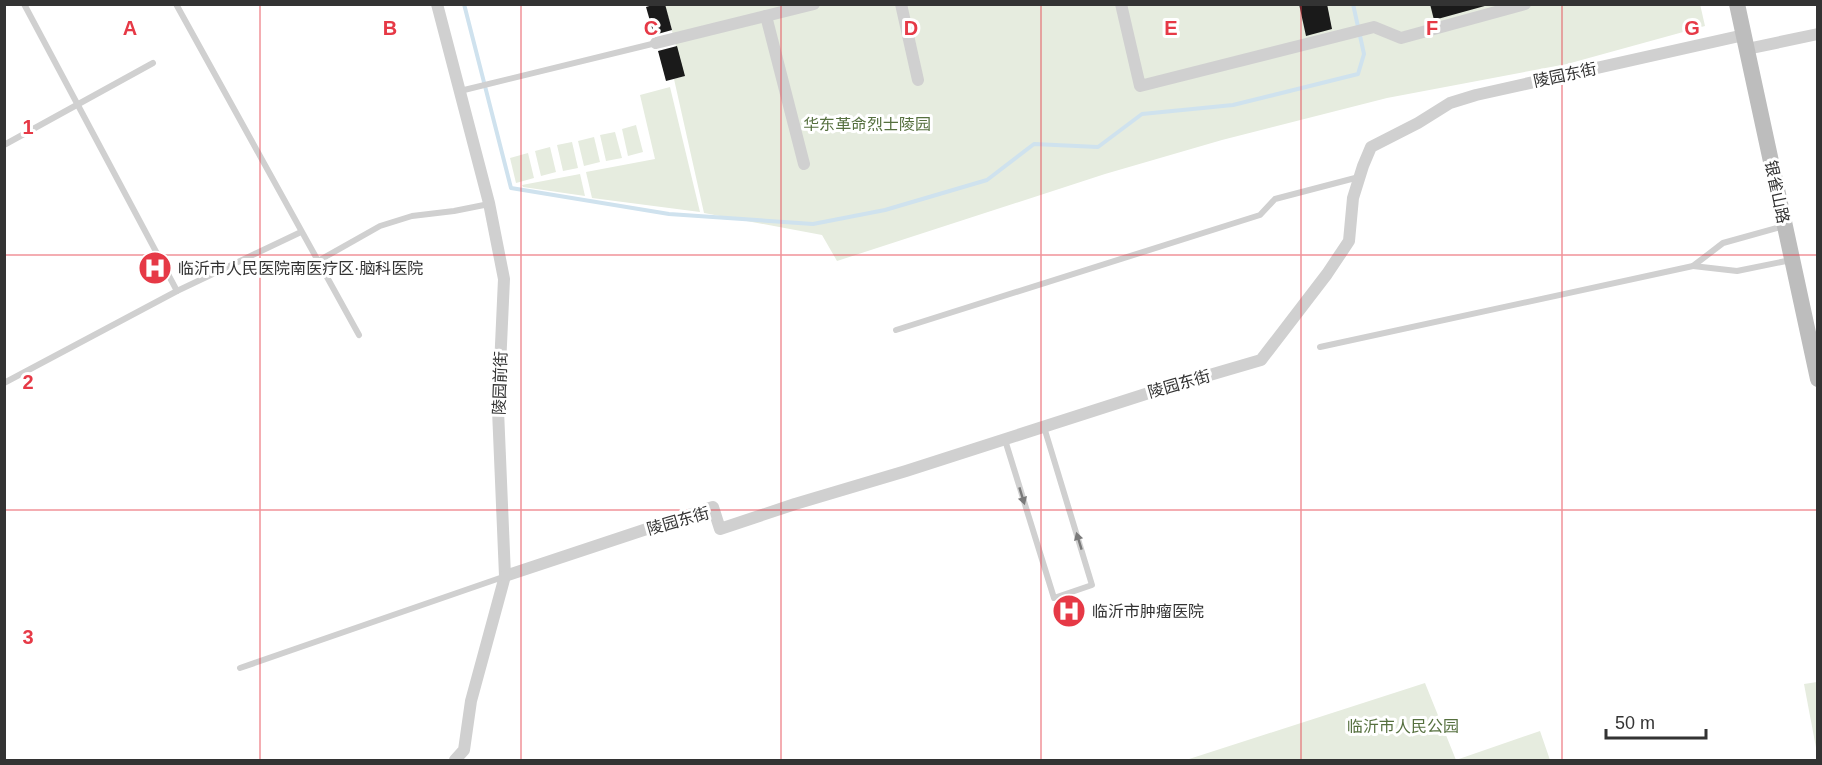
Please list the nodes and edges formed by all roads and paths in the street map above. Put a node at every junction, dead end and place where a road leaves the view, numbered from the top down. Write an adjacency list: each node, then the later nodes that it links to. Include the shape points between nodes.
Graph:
1 (24, 4): 16 (lane)
2 (176, 4): 22 (lane)
3 (437, 4): 15 (street, 陵园前街)
4 (814, 4): 9 (street)
5 (901, 4): 14 (street)
6 (1121, 4): 7 (street, via 1140,86 1374,27 1401,38)
7 (1525, 4)
8 (1737, 4): 11 (main road, 银雀山路)
9 (766, 16): 12 (street); 18 (street)
10 (1818, 34): 11 (street, 陵园东街)
11 (1745, 42): 19 (street, 陵园东街, via 1476,94 1371,147); 21 (main road, 银雀山路)
12 (656, 43): 15 (lane)
13 (153, 63): 16 (lane)
14 (918, 80)
15 (460, 91): 20 (street, 陵园前街)
16 (78, 105): 17 (lane); 26 (lane)
17 (4, 145)
18 (804, 164)
19 (1359, 177): 27 (lane, via 1275,199 1260,215); 32 (street, 陵园东街, via 1349,240 1261,360)
20 (489, 204): 24 (lane, via 412,216 380,226); 34 (street, 陵园前街, via 504,279 498,410)
21 (1784, 225): 23 (main road, 银雀山路); 25 (lane, via 1723,243)
22 (301, 232): 24 (lane); 26 (lane)
23 (1792, 259): 25 (lane, via 1737,271); 30 (main road, 银雀山路)
24 (318, 261): 28 (lane)
25 (1693, 266): 29 (lane)
26 (177, 291): 31 (lane)
27 (896, 330)
28 (359, 335)
29 (1320, 347)
30 (1817, 376)
31 (4, 383)
32 (1044, 427): 33 (street, 陵园东街); 33 (lane, one-way to 32, via 1054,598 1092,585)
33 (1005, 440): 34 (street, 陵园东街, via 720,529 713,507)
34 (505, 576): 35 (lane); 36 (street, 陵园前街, via 471,701)
35 (240, 668)
36 (466, 755): 37 (street, 陵园前街)
37 (455, 760)

